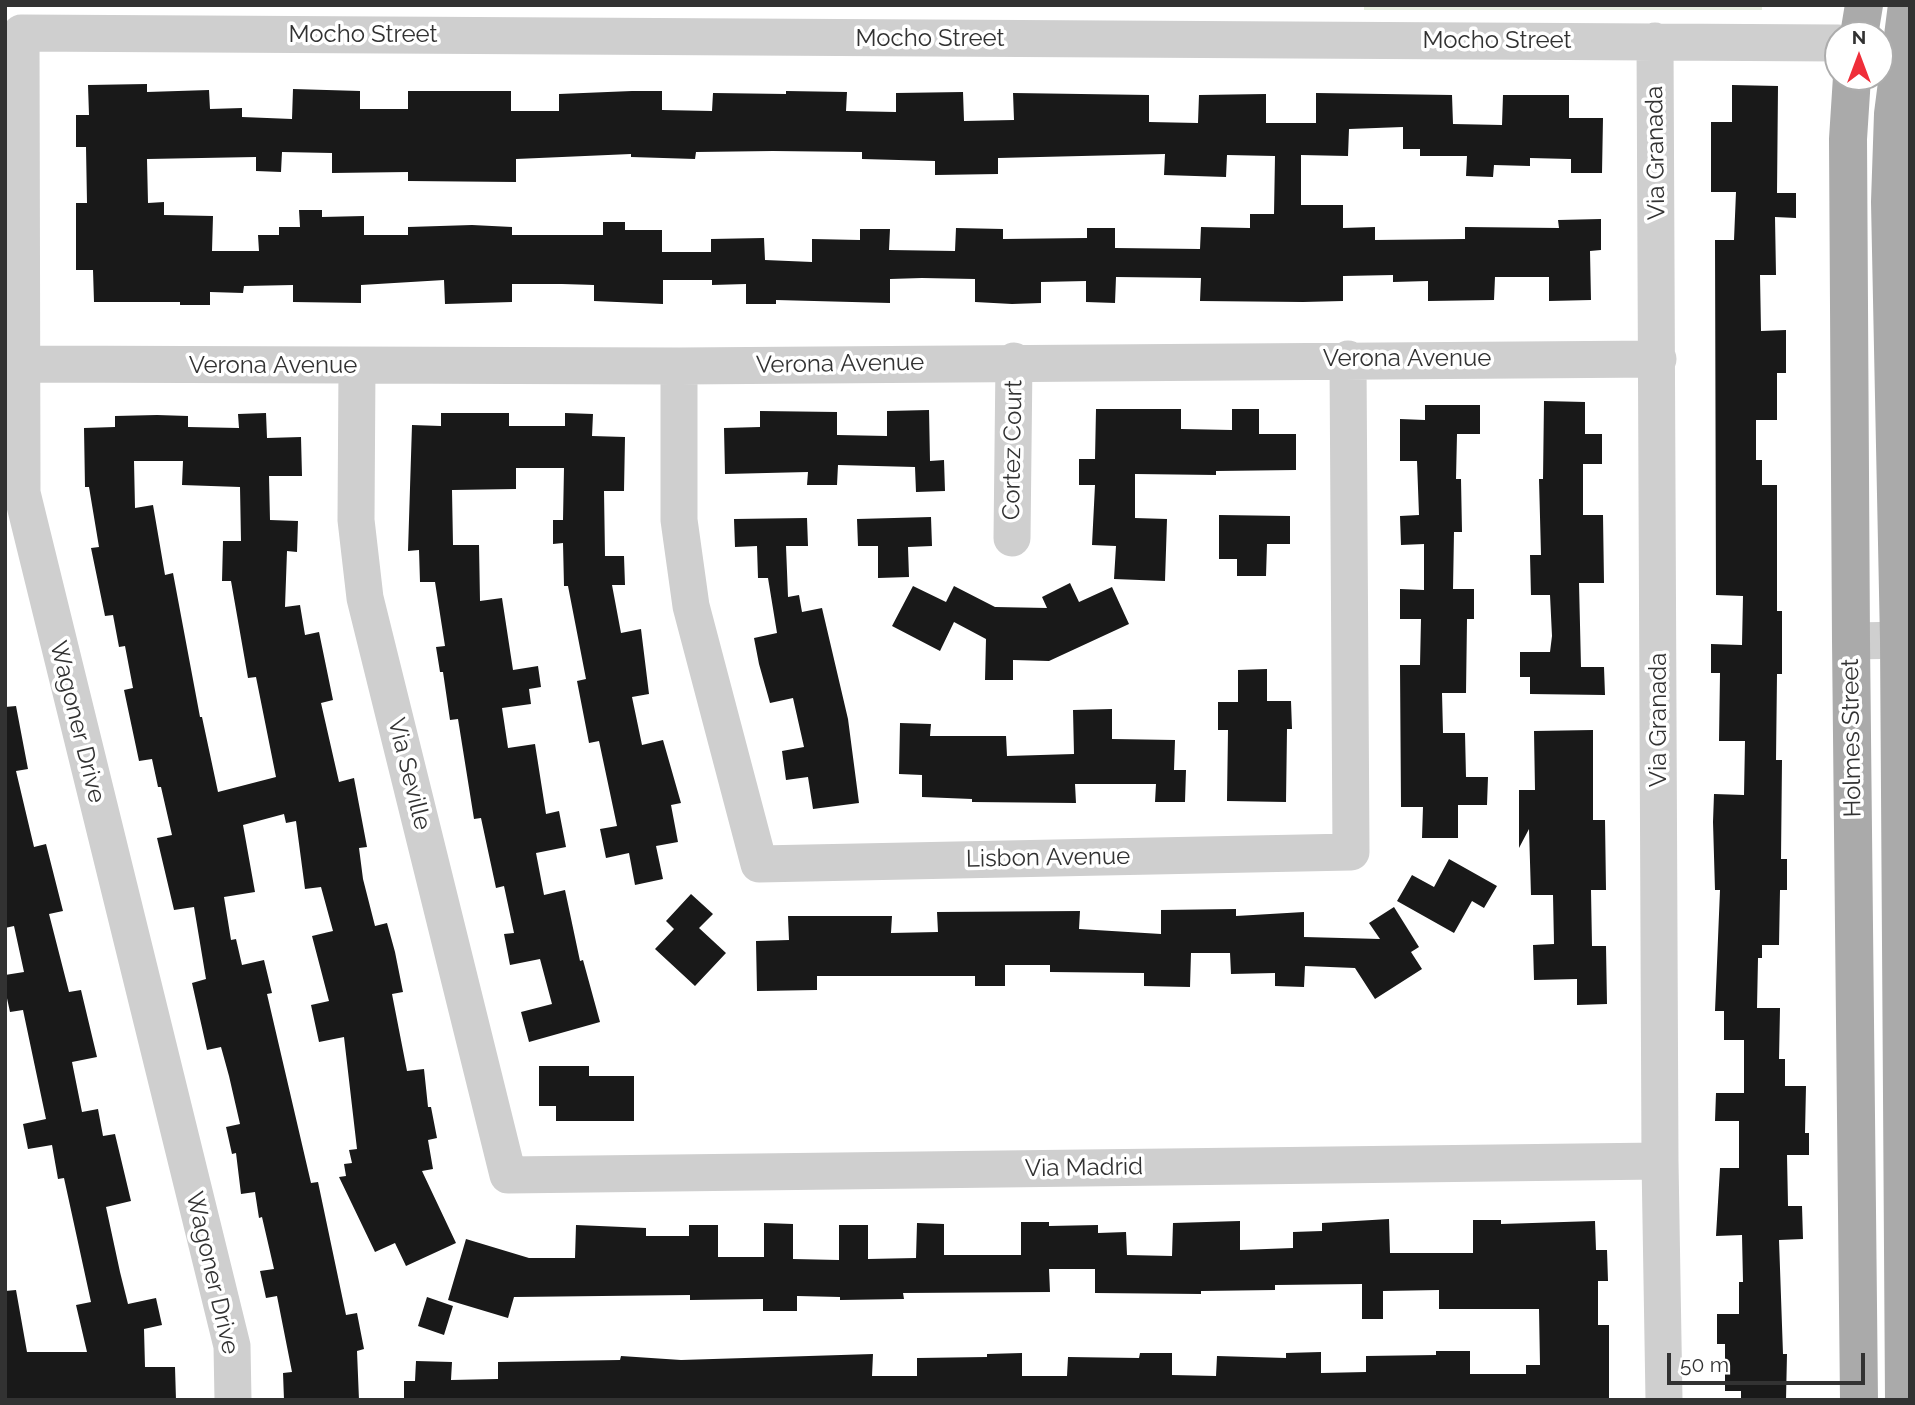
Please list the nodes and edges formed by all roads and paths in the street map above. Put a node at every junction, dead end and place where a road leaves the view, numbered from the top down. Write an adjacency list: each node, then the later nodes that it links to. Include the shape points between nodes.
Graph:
1 (1907, 5): 3 (main road, Holmes Street)
2 (21, 33): 4 (street, Mocho Street); 11 (street, Wagoner Drive)
3 (1894, 38)
4 (1655, 41): 5 (street, Mocho Street); 9 (street, Via Granada)
5 (1824, 43)
6 (1851, 91): 16 (main road, Holmes Street)
7 (1892, 91): 15 (main road, Holmes Street, via 1890,202)
8 (1348, 359): 9 (street, Verona Avenue); 10 (street, Verona Avenue); 13 (street, Lisbon Avenue, via 1351,852 759,864 691,606 679,520)
9 (1658, 359): 17 (street, Via Granada)
10 (1014, 361): 13 (street, Verona Avenue); 14 (street, Cortez Court)
11 (22, 364): 12 (street, Verona Avenue); 19 (street, Wagoner Drive, via 22,493 232,1346)
12 (357, 366): 13 (street, Verona Avenue); 18 (street, Via Seville, via 356,520 365,598)
13 (679, 366)
14 (1012, 538)
15 (1904, 640): 16 (street); 22 (main road, Holmes Street)
16 (1850, 641): 21 (main road, Holmes Street)
17 (1660, 1161): 18 (street, Via Madrid); 20 (street, Via Granada)
18 (508, 1175)
19 (233, 1400)
20 (1664, 1400)
21 (1859, 1400)
22 (1904, 1400)

